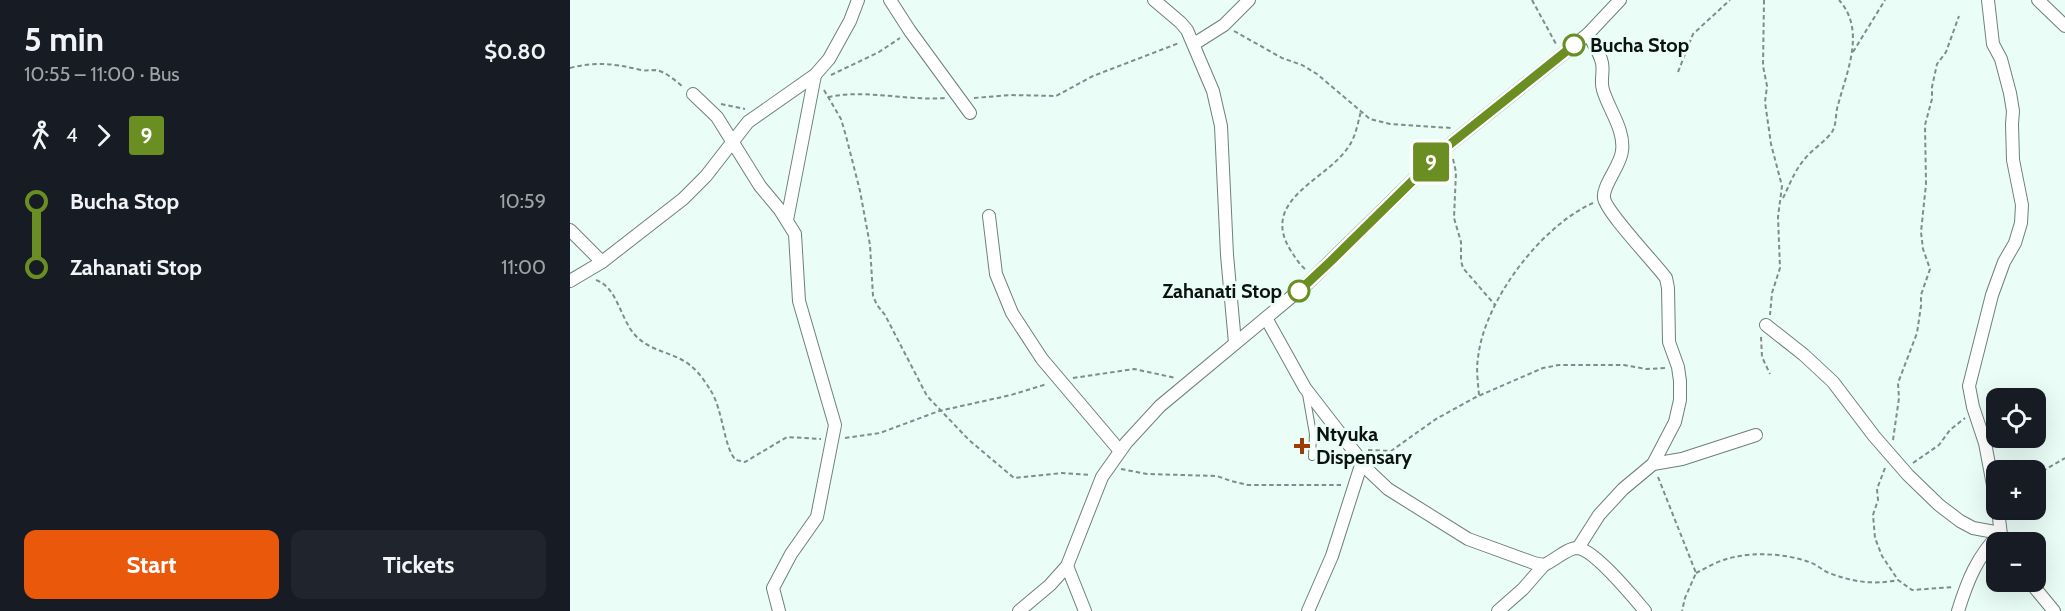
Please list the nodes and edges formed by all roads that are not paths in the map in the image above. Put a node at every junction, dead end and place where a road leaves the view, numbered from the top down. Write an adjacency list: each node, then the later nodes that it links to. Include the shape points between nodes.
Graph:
1 (858, 0): 11 (street)
2 (890, 0): 13 (street)
3 (1154, 0): 10 (street, via 1180,22)
4 (1249, 0): 10 (street, via 1224,25)
5 (1620, 0): 9 (street)
6 (1988, 0): 27 (street, via 1993,44 2001,59 2013,111 2013,160 2022,205 2022,223 1992,295 1969,386)
7 (2038, 0): 8 (street)
8 (2065, 26)
9 (1588, 34): 20 (street, via 1467,129 1314,278); 29 (street, via 1602,64 1603,90 1623,144 1604,198 1666,278 1668,288 1669,342 1678,367 1680,400 1675,422)
10 (1194, 44): 22 (street, via 1213,91 1221,126)
11 (816, 78): 14 (street, via 755,117); 16 (street)
12 (693, 94): 14 (street, via 717,117)
13 (970, 113)
14 (732, 142): 16 (street); 18 (street, via 683,200)
15 (989, 216): 25 (street, via 996,274 1012,313 1042,358)
16 (786, 220): 36 (street, via 795,234 799,301 835,425 817,517 773,588)
17 (570, 230): 18 (street)
18 (602, 262): 19 (street)
19 (570, 281)
20 (1266, 318): 22 (street); 23 (street)
21 (1766, 325): 30 (street, via 1833,382 1902,469 1939,505 1960,521)
22 (1235, 343): 25 (street, via 1160,406)
23 (1305, 388): 26 (lane, via 1313,434); 28 (street)
24 (1756, 435): 29 (street, via 1682,459)
25 (1120, 451): 34 (street, via 1106,472)
26 (1312, 457)
27 (1988, 460)
28 (1362, 462): 33 (street, via 1388,489 1468,539); 39 (street, via 1332,556)
29 (1653, 464): 31 (street, via 1599,515)
30 (1986, 533)
31 (1578, 548): 33 (street); 41 (street, via 1617,578)
32 (1986, 548): 42 (street, via 1971,573)
33 (1544, 565): 40 (street)
34 (1067, 566): 37 (street); 38 (street)
35 (2038, 592): 43 (street)
36 (779, 611)
37 (1019, 611)
38 (1085, 611)
39 (1308, 611)
40 (1498, 611)
41 (1645, 611)
42 (1958, 611)
43 (2054, 611)

